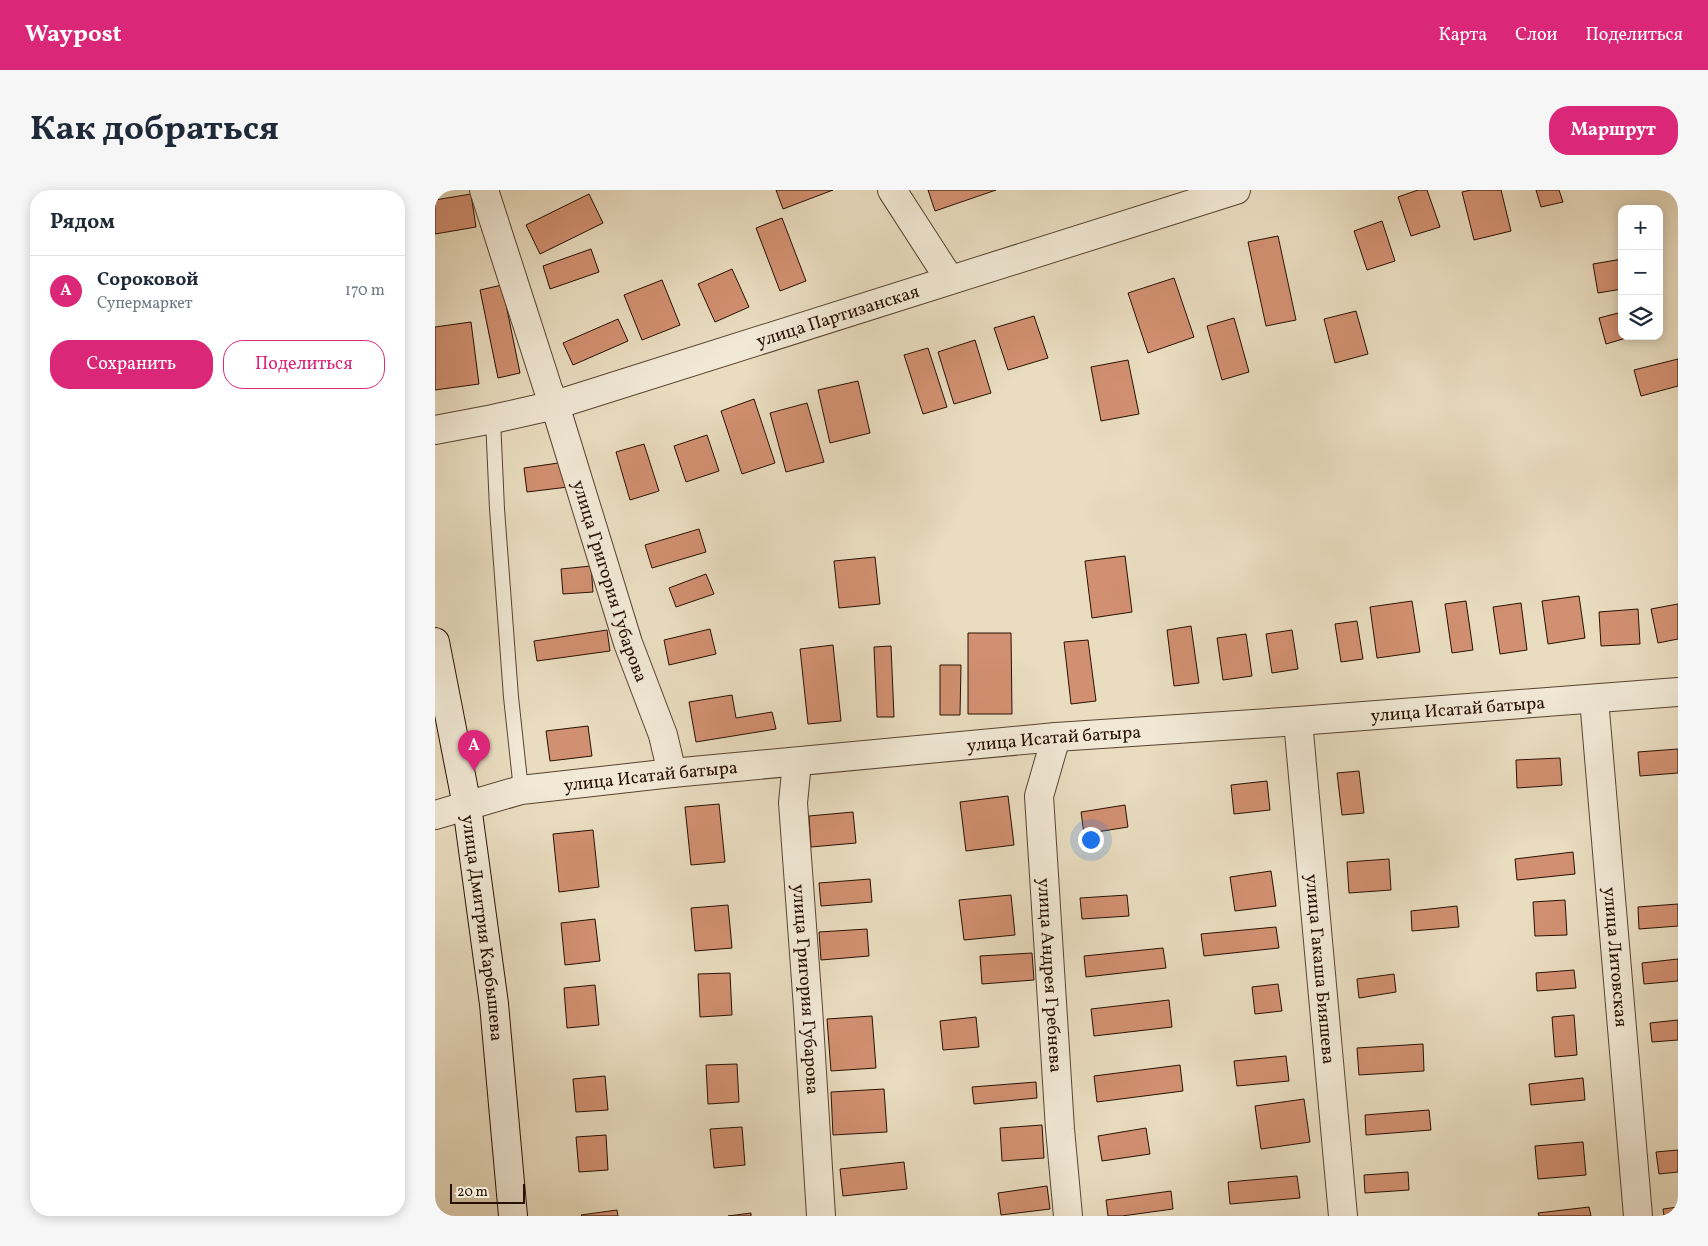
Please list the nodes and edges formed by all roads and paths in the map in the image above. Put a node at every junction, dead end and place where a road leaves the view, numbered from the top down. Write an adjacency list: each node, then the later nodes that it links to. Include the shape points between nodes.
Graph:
1 (484, 190): 5 (street, улица Григория Губарова)
2 (892, 190): 4 (street)
3 (1237, 190): 4 (street, улица Партизанская)
4 (950, 280): 5 (street, улица Партизанская)
5 (551, 397): 6 (street, улица Партизанская); 14 (street, улица Григория Губарова, via 628,643 663,735)
6 (493, 419): 7 (street, улица Партизанская); 15 (lane, via 511,697)
7 (435, 430)
8 (435, 642): 16 (street, улица Дмитрия Карбышева)
9 (1678, 692): 10 (street, улица Исатай батыра)
10 (1594, 699): 11 (street, улица Исатай батыра); 22 (street, улица Литовская)
11 (1297, 721): 12 (street, улица Исатай батыра); 21 (street, улица Гакаша Бияшева)
12 (1056, 737): 13 (street, улица Исатай батыра); 20 (street, улица Андрея Гребнева, via 1039,796 1059,1129)
13 (797, 762): 14 (street, улица Исатай батыра); 19 (street, улица Григория Губарова, via 793,803)
14 (672, 773): 15 (street, улица Исатай батыра)
15 (521, 790): 16 (street, улица Исатай батыра)
16 (467, 806): 17 (street, улица Исатай батыра); 18 (street, улица Дмитрия Карбышева, via 494,1004)
17 (435, 815)
18 (513, 1216)
19 (821, 1216)
20 (1068, 1216)
21 (1343, 1216)
22 (1638, 1216)

